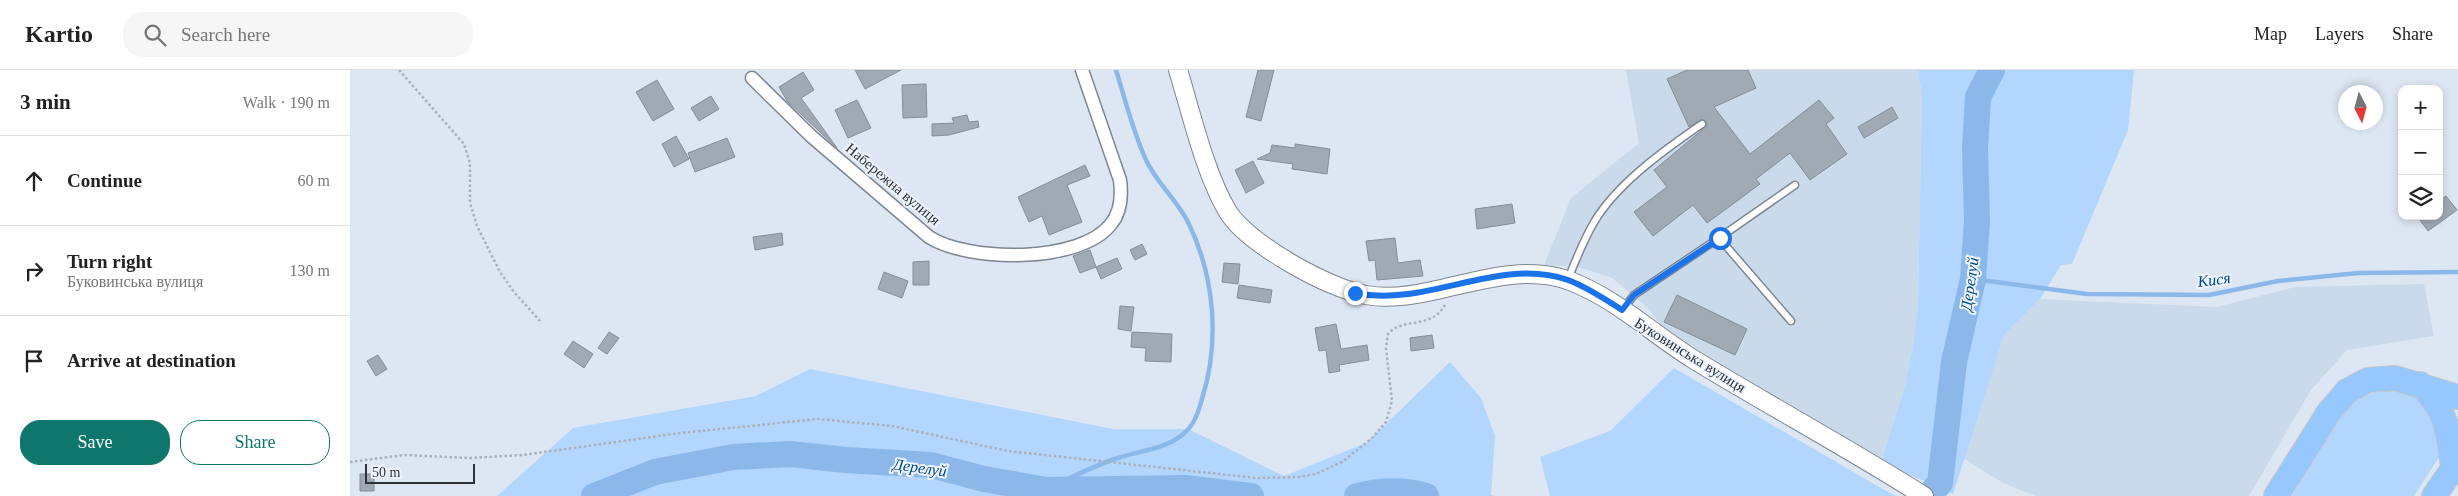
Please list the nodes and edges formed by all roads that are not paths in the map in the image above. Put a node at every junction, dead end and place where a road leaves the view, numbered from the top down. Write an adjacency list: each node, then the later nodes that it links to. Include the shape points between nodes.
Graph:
1 (1082, 70): 3 (street, Набережна вулиця, via 1120,180 1119,209 1107,229 1088,240 1060,250 1028,254 969,252 934,240 811,136)
2 (1178, 70): 7 (street, Буковинська вулиця, via 1217,189 1233,219 1247,234 1318,277 1355,293 1395,297 1511,276 1536,275)
3 (752, 78)
4 (1702, 124): 7 (lane, via 1648,165 1614,197 1593,224)
5 (1795, 185): 6 (lane)
6 (1720, 238): 8 (lane, via 1634,295); 9 (lane)
7 (1567, 280): 8 (street, Буковинська вулиця)
8 (1622, 310): 13 (street, Буковинська вулиця, via 1693,359)
9 (1791, 322)
10 (2420, 384): 11 (highway); 12 (highway, via 2441,410); 14 (highway, via 2395,378 2368,380 2347,391 2329,412)
11 (2458, 397)
12 (2456, 465): 15 (highway)
13 (1924, 496)
14 (2276, 496)
15 (2434, 496)

